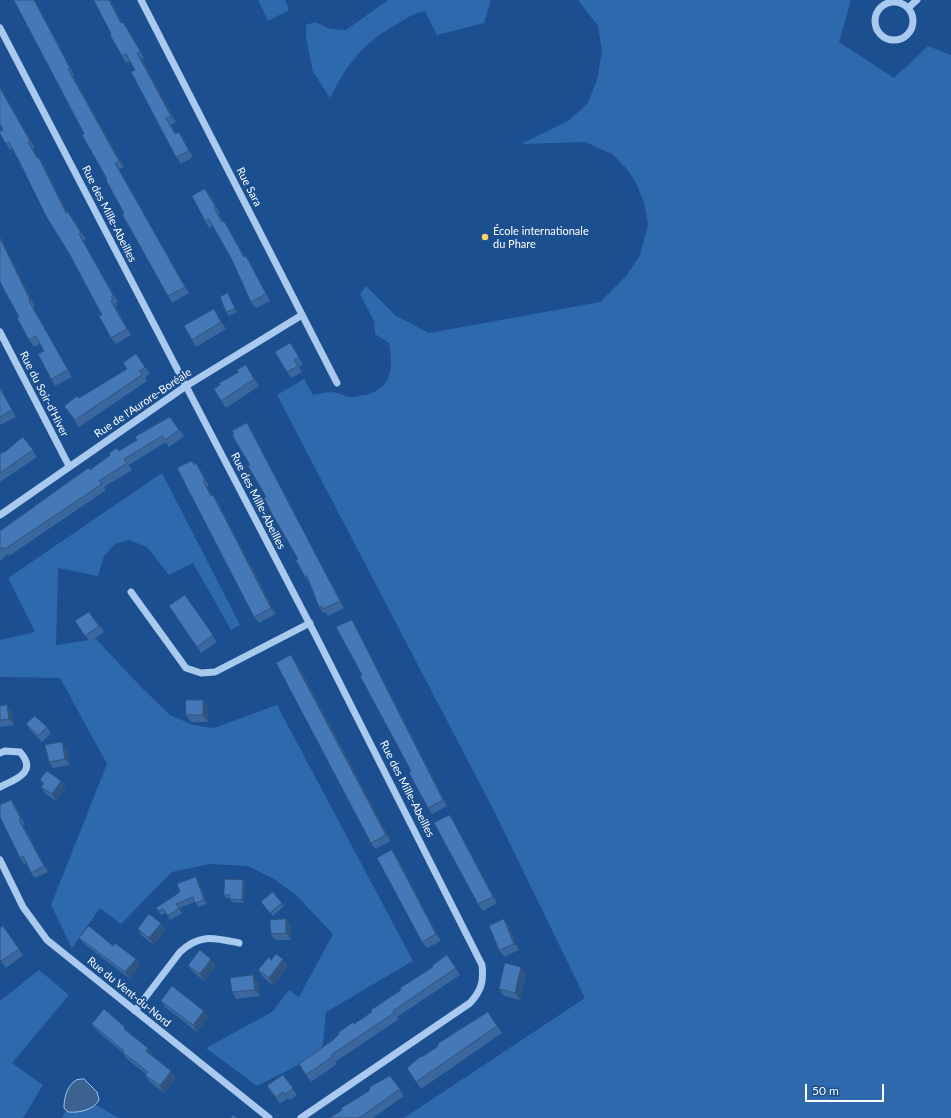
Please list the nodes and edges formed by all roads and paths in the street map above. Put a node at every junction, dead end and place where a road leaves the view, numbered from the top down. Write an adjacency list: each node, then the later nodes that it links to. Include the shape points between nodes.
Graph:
1 (141, 0): 5 (street, Rue Sara)
2 (917, 0): 3 (street)
3 (908, 8): 3 (street, via 896,2 883,5 877,12 875,21 878,30 892,40 909,33 913,25)
4 (0, 28): 8 (street, Rue des Mille-Abeilles)
5 (302, 315): 7 (street, Rue Sara); 8 (street, Rue de l'Aurore-Boréale)
6 (0, 332): 9 (street, Rue du Soir-d'Hiver)
7 (337, 383)
8 (186, 386): 9 (street, Rue de l'Aurore-Boréale); 12 (street, Rue des Mille-Abeilles)
9 (69, 466): 10 (street, Rue de l'Aurore-Boréale)
10 (0, 515)
11 (131, 592): 12 (street, via 186,668 201,673 215,672)
12 (310, 624): 19 (street, Rue des Mille-Abeilles, via 478,954 484,978 481,989 470,1003)
13 (0, 753): 14 (street, via 20,752 28,762 24,774)
14 (0, 787)
15 (0, 860): 17 (street, Rue du Vent-du-Nord, via 23,907 47,940)
16 (239, 943): 17 (street, via 205,938 186,946)
17 (135, 1011): 18 (street, Rue du Vent-du-Nord)
18 (269, 1118)
19 (302, 1118)

